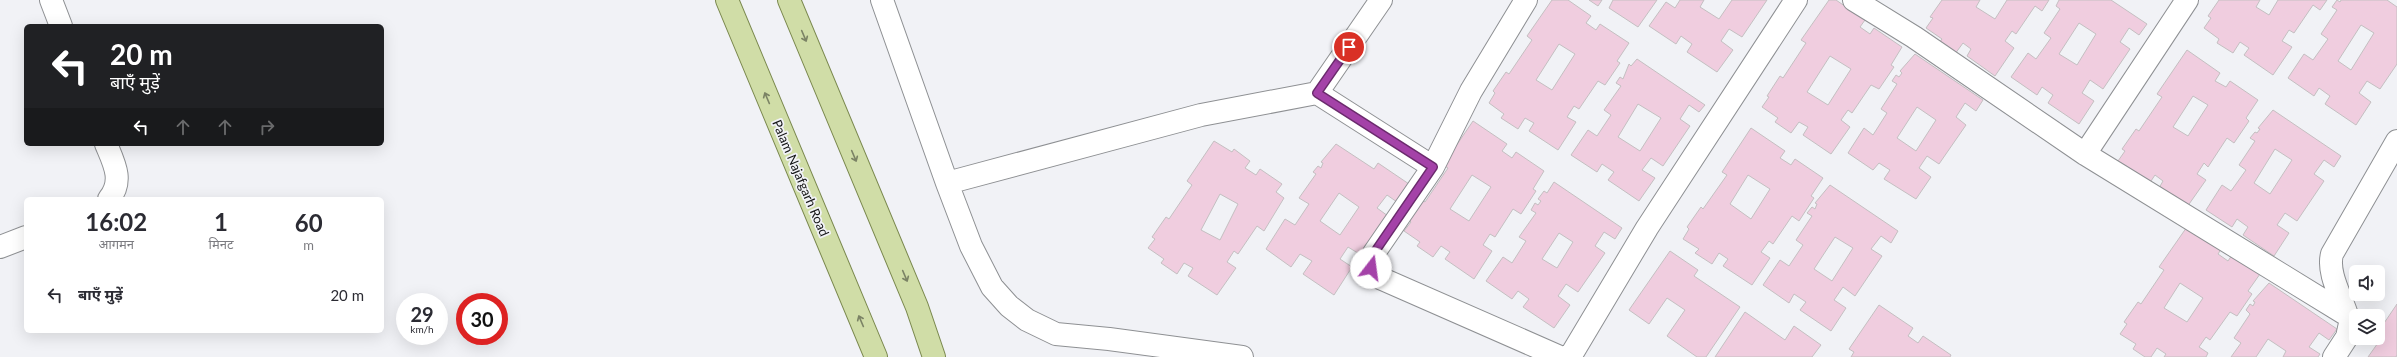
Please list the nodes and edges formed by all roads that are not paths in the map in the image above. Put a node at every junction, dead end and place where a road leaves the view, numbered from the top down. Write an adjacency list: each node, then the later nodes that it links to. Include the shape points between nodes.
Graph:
1 (51, 0): 10 (street)
2 (727, 0): 21 (main road, Palam Najafgarh Road, one-way to 2)
3 (789, 0): 22 (main road, one-way to 22, via 917,306)
4 (882, 0): 16 (street)
5 (1381, 0): 11 (street)
6 (1526, 0): 15 (street, via 1471,91)
7 (1796, 0): 25 (street, via 1648,228)
8 (1854, 0): 14 (street, via 1914,37)
9 (2186, 0): 14 (street)
10 (60, 24)
11 (1317, 93): 15 (street); 16 (street, via 1201,115)
12 (2397, 141): 20 (street, via 2332,254 2331,270)
13 (107, 146): 17 (street, via 117,172 116,190)
14 (2085, 154): 20 (street)
15 (1433, 167): 24 (street, via 1374,253 1371,268 1380,278)
16 (947, 183): 23 (street, via 971,246 992,287 1009,306 1027,320 1056,334)
17 (111, 197)
18 (24, 238): 19 (street)
19 (0, 247)
20 (2347, 315): 26 (street, via 2351,318 2350,328)
21 (876, 357)
22 (934, 357)
23 (1242, 357)
24 (1560, 357)
25 (1570, 357)
26 (2334, 357)

